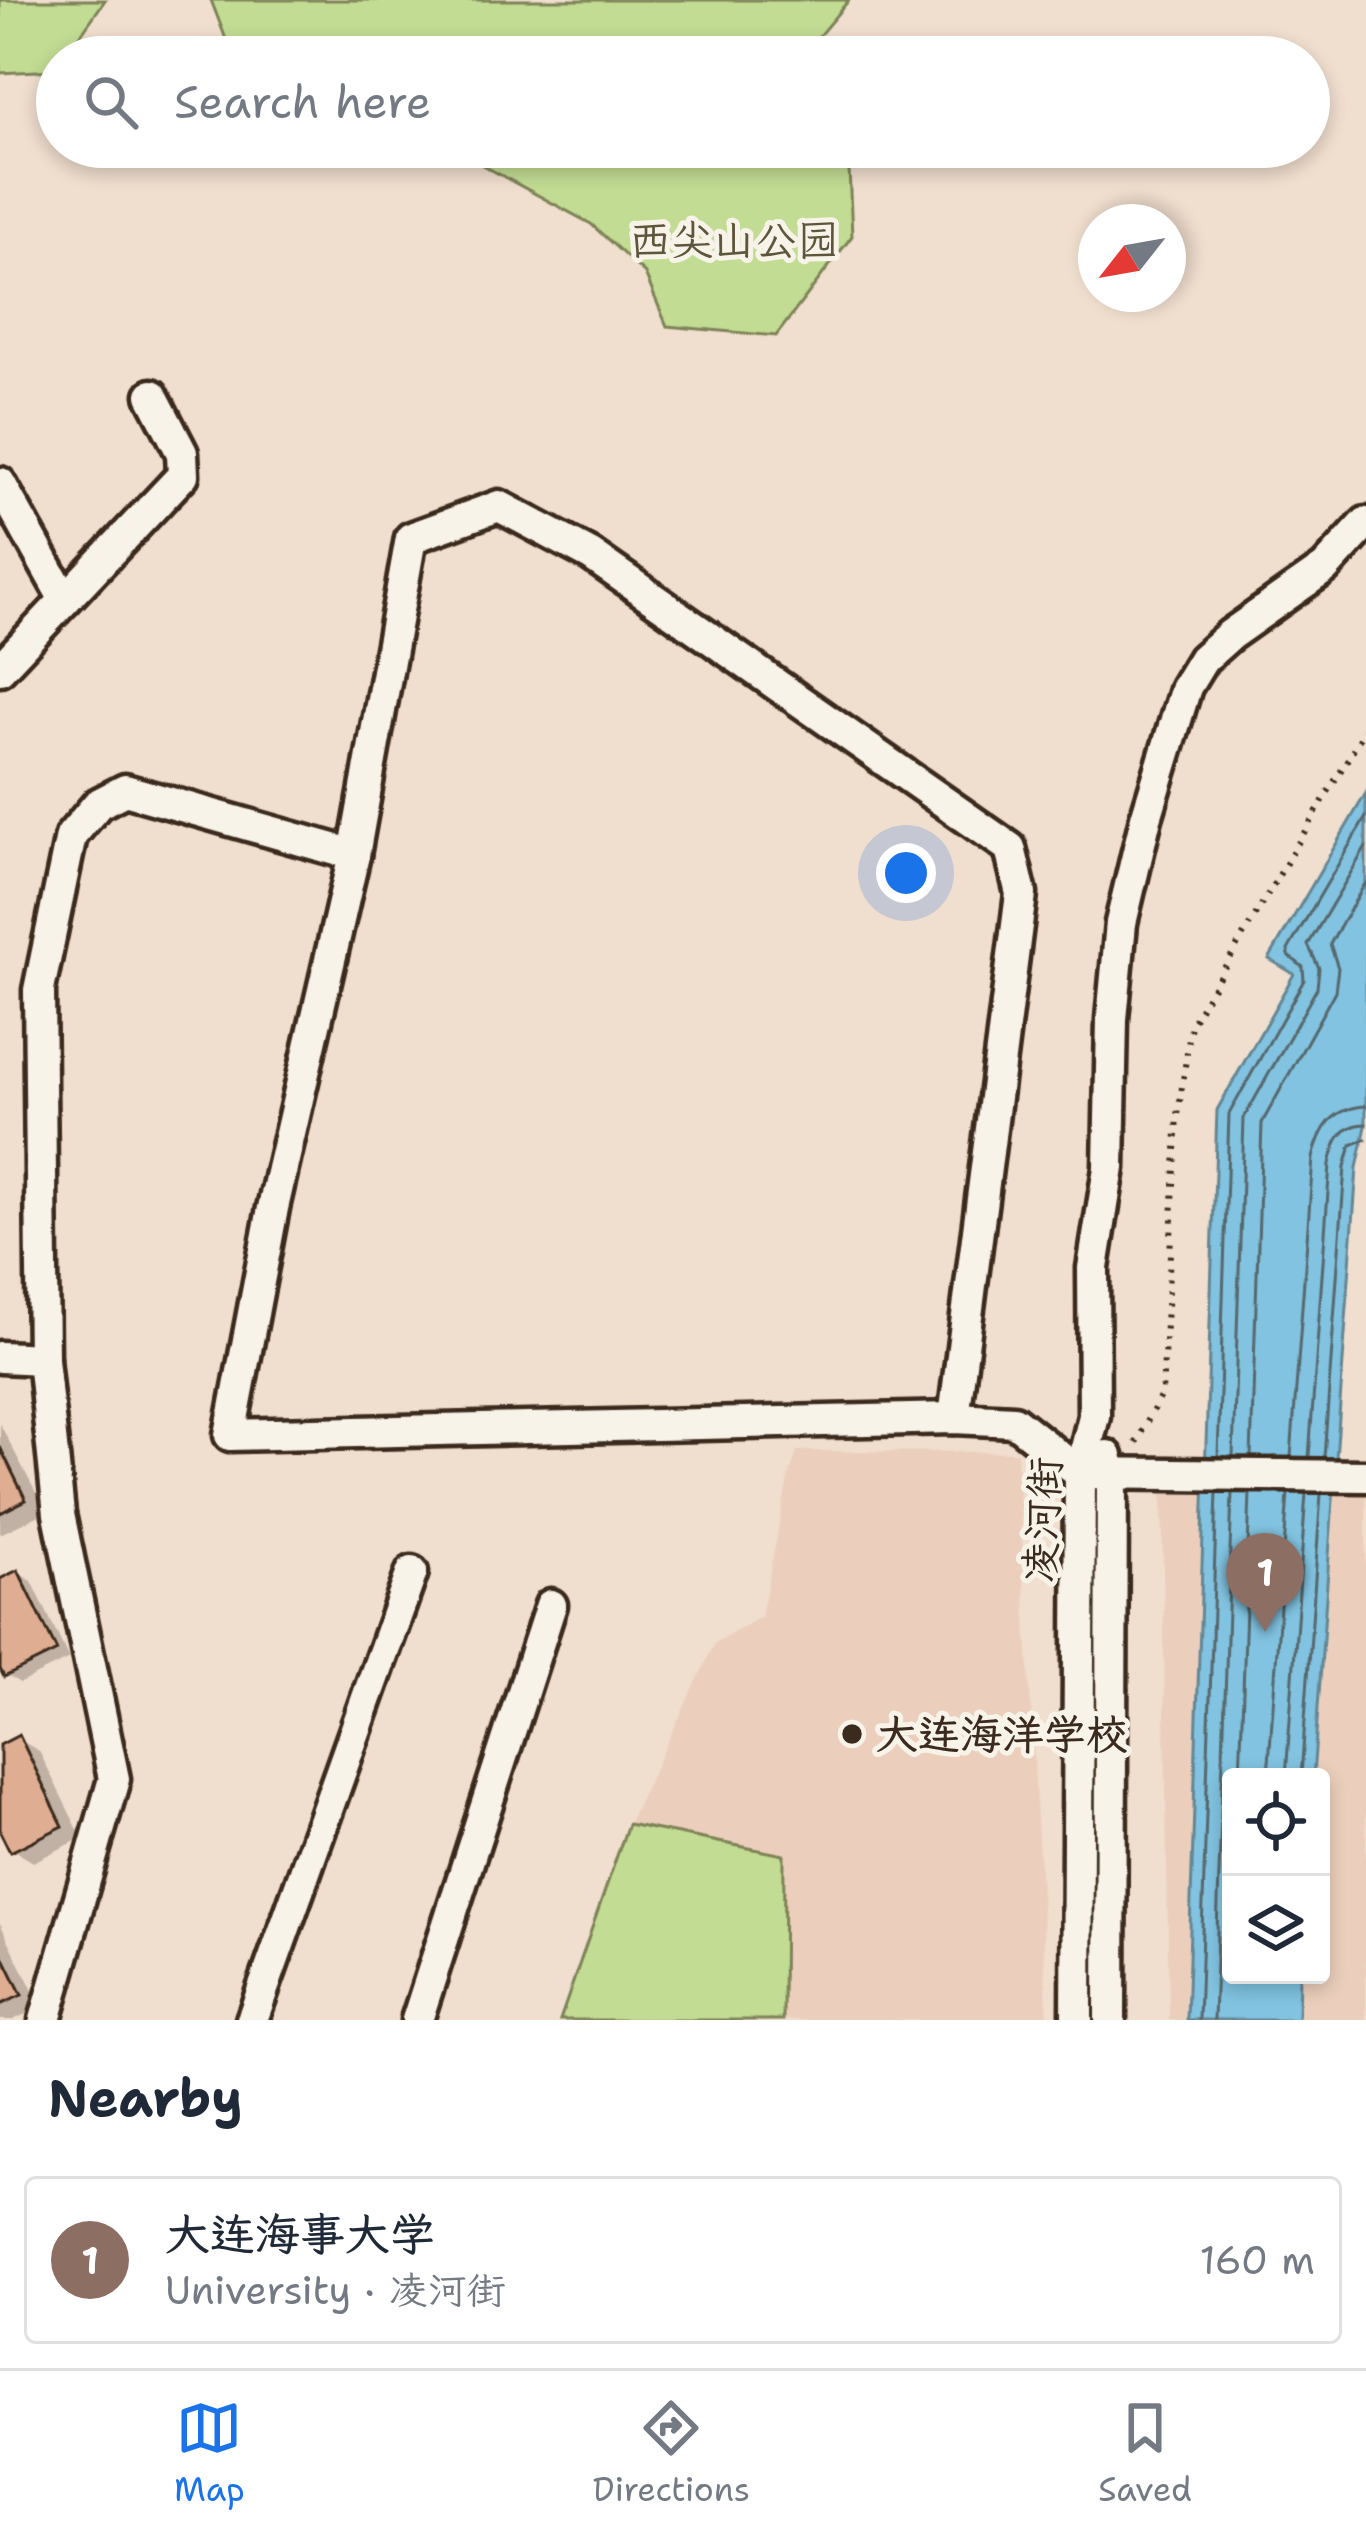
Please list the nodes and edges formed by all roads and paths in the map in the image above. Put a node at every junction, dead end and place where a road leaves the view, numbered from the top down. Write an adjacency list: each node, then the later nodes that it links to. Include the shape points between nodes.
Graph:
1 (152, 395): 4 (street, via 182,453 183,475)
2 (0, 483): 4 (street)
3 (1366, 523): 10 (street, via 1325,568 1203,659 1186,687 1146,818 1121,923 1112,1019 1109,1168 1093,1268)
4 (65, 600): 5 (street)
5 (0, 669)
6 (1366, 728): 12 (path, via 1190,1024 1162,1393)
7 (354, 855): 9 (street, via 125,790 98,804 71,836 39,991); 11 (street, via 272,1208 230,1435); 11 (street, via 411,538 499,506 591,555 1010,848 1021,894)
8 (0, 1357): 9 (street)
9 (43, 1359): 18 (street, via 58,1514 115,1779)
10 (1094, 1416): 13 (street, 凌河街); 14 (street, 凌河街)
11 (954, 1418): 13 (street, via 1014,1420)
12 (1134, 1447)
13 (1080, 1473): 14 (street); 21 (street, 凌河街)
14 (1112, 1473): 15 (street); 22 (street, 凌河街)
15 (1366, 1476)
16 (412, 1572): 19 (street)
17 (550, 1605): 20 (street)
18 (45, 2020)
19 (252, 2020)
20 (417, 2020)
21 (1076, 2020)
22 (1110, 2020)

